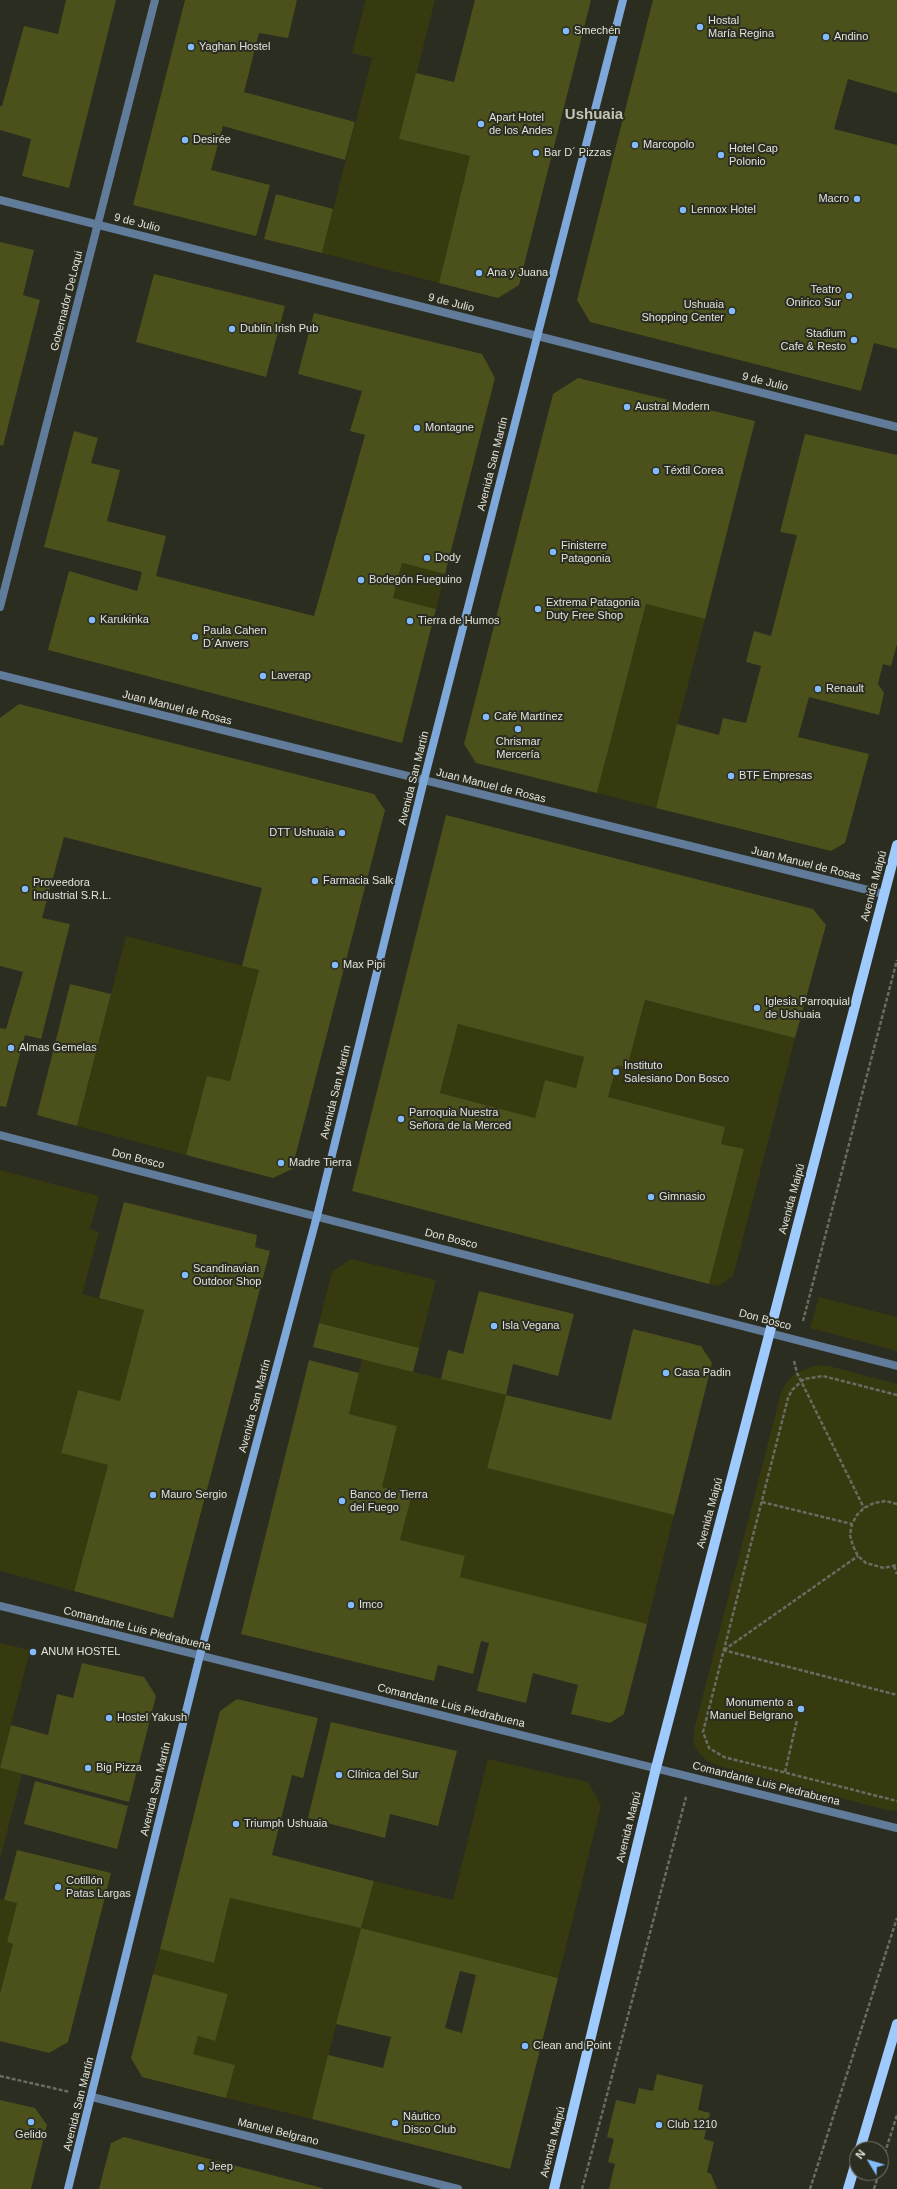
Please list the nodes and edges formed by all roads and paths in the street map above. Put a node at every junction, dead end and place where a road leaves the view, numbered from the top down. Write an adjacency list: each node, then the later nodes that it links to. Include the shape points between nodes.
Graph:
1 (155, 0): 4 (street, Gobernador DeLoqui)
2 (623, 0): 5 (main road, Avenida San Martín)
3 (0, 200): 4 (street, 9 de Julio)
4 (98, 225): 5 (street, 9 de Julio); 7 (street, Gobernador DeLoqui)
5 (537, 335): 6 (street, 9 de Julio); 9 (main road, Avenida San Martín)
6 (897, 427)
7 (0, 607)
8 (0, 675): 9 (street, Juan Manuel de Rosas)
9 (424, 780): 11 (street, Juan Manuel de Rosas); 14 (main road, Avenida San Martín)
10 (897, 844): 11 (main road, Avenida Maipú)
11 (884, 894): 15 (main road, Avenida Maipú)
12 (897, 960): 16 (path)
13 (0, 1135): 14 (street, Don Bosco)
14 (317, 1216): 15 (street, Don Bosco); 29 (main road, Avenida San Martín)
15 (769, 1333): 16 (street, Don Bosco); 32 (main road, Avenida Maipú)
16 (798, 1340): 17 (street, Don Bosco); 18 (path, via 794,1359)
17 (897, 1366)
18 (801, 1381): 19 (path, via 813,1376 823,1376); 20 (path, via 788,1398); 22 (path)
19 (897, 1395)
20 (762, 1502): 23 (path); 28 (path)
21 (897, 1504): 22 (path, via 886,1501)
22 (864, 1508): 23 (path)
23 (852, 1524): 24 (path, via 852,1546)
24 (858, 1556): 25 (path, via 874,1567); 28 (path)
25 (895, 1566): 26 (path)
26 (897, 1574)
27 (0, 1606): 29 (street, Comandante Luis Piedrabuena)
28 (723, 1650): 30 (path); 33 (path, via 704,1725 705,1741 709,1748 724,1756)
29 (200, 1656): 32 (street, Comandante Luis Piedrabuena); 40 (main road, Avenida San Martín)
30 (897, 1695)
31 (797, 1720): 33 (path)
32 (656, 1768): 36 (street, Comandante Luis Piedrabuena); 46 (main road, Avenida Maipú)
33 (784, 1772): 35 (path)
34 (688, 1794): 47 (path)
35 (897, 1801)
36 (897, 1828)
37 (897, 1918): 48 (path)
38 (897, 2024): 42 (main road)
39 (0, 2076): 40 (path)
40 (92, 2097): 44 (main road, Avenida San Martín); 45 (street, Manuel Belgrano)
41 (897, 2115): 43 (path)
42 (862, 2141)
43 (889, 2141)
44 (68, 2189)
45 (458, 2189)
46 (554, 2189)
47 (582, 2189)
48 (810, 2189)

